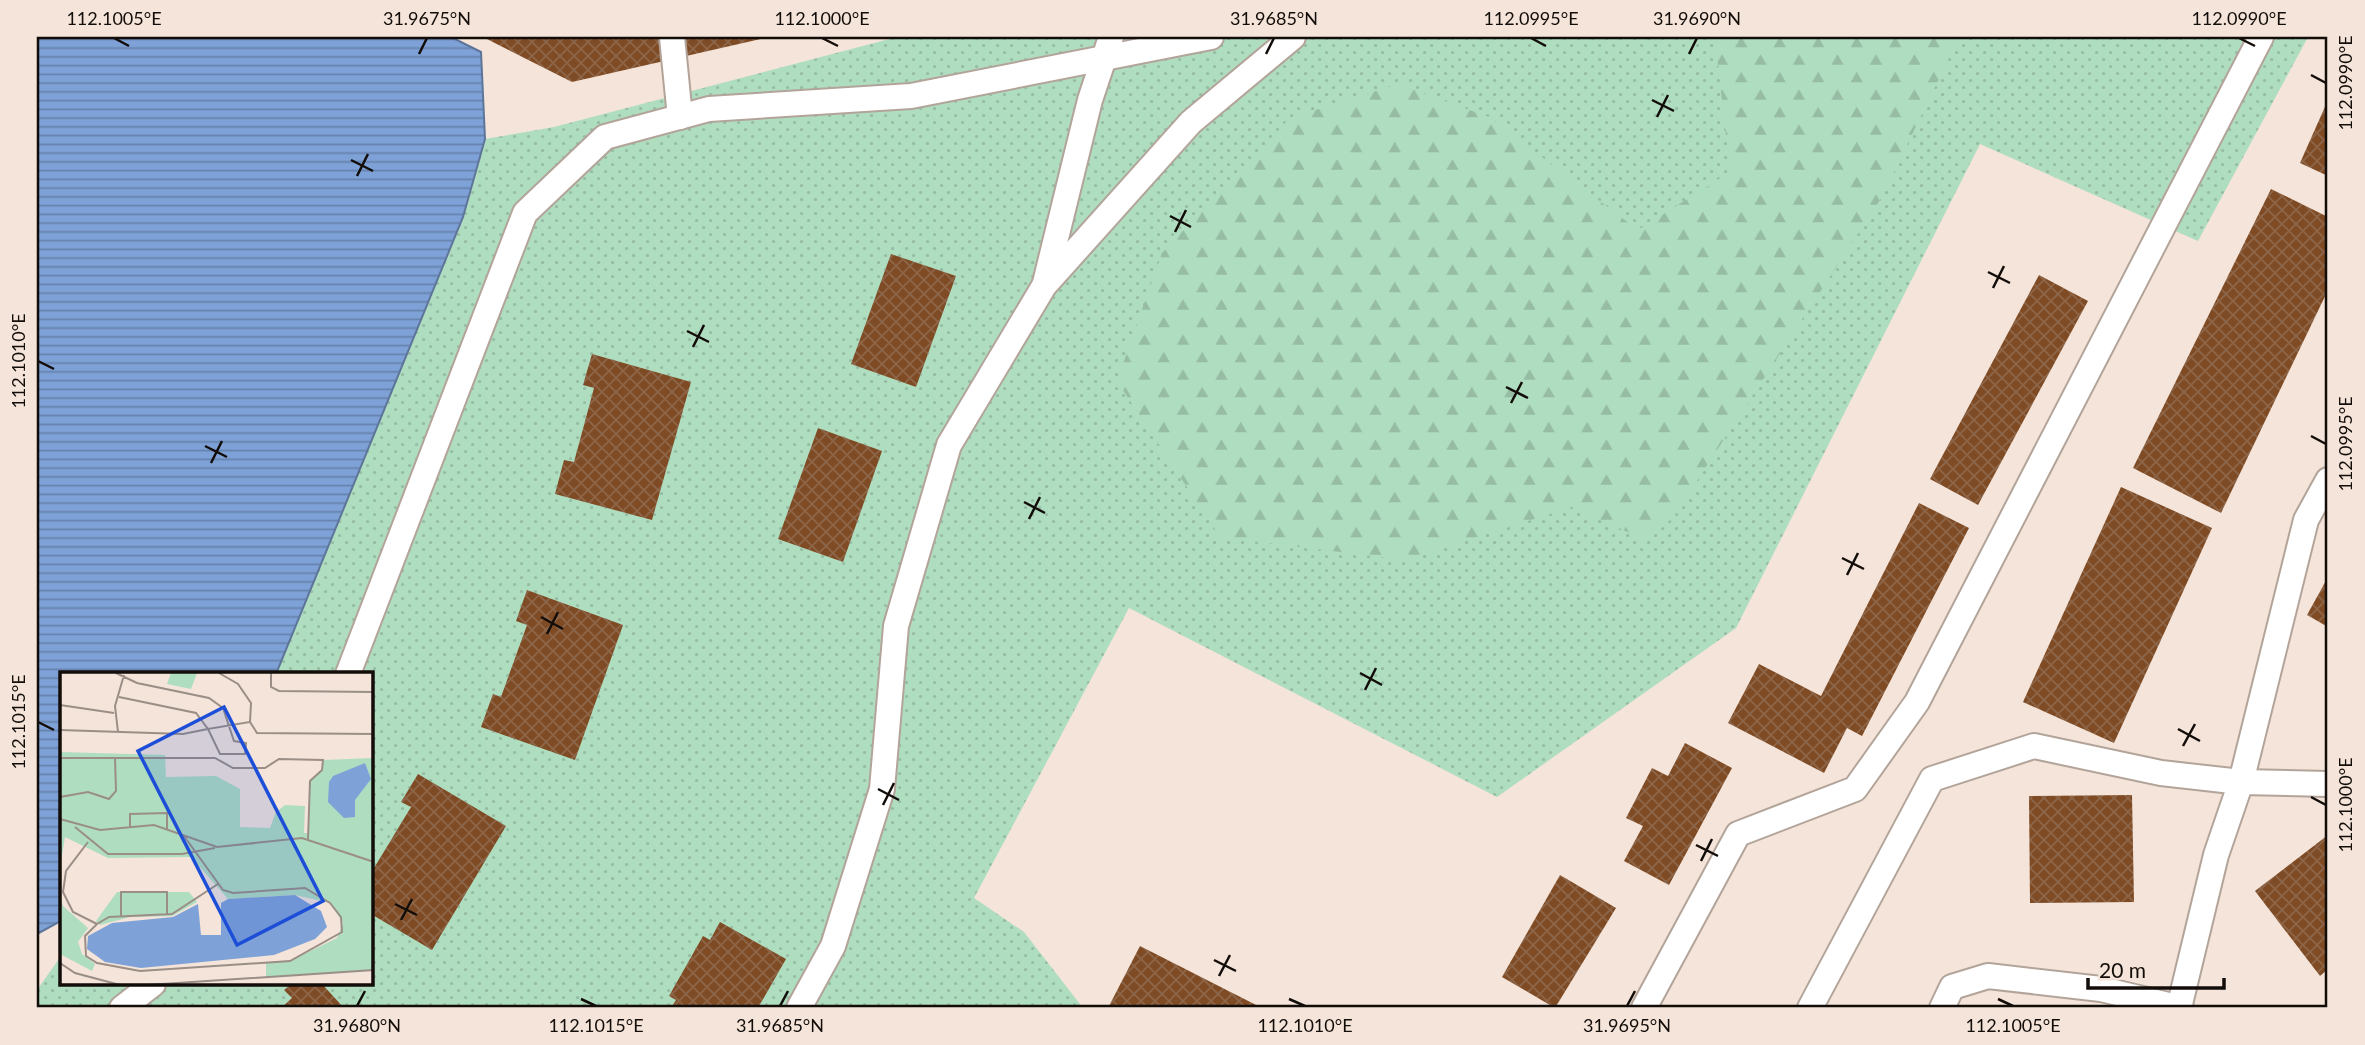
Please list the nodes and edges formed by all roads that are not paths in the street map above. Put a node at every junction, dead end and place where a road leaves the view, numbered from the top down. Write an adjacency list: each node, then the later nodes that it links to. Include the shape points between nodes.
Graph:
1 (672, 37): 6 (lane)
2 (1210, 37): 5 (lane)
3 (1293, 37): 7 (lane, via 1191,122)
4 (2261, 37): 15 (lane, via 1917,702 1855,789 1738,834)
5 (1107, 47): 6 (lane, via 911,96 709,109); 7 (lane)
6 (680, 117): 9 (lane, via 605,137 525,213)
7 (1044, 286): 14 (lane, via 949,445 896,626 882,789 833,946)
8 (2328, 480): 10 (lane, via 2306,520)
9 (349, 672)
10 (2241, 782): 11 (lane); 16 (lane, via 2161,774 2034,746 1932,779); 18 (lane, via 2216,855)
11 (2328, 784)
12 (150, 986): 13 (lane)
13 (122, 1008)
14 (799, 1008)
15 (1644, 1008)
16 (1810, 1008)
17 (1942, 1008): 18 (lane, via 1952,987 1988,976 2101,989)
18 (2179, 1008)

